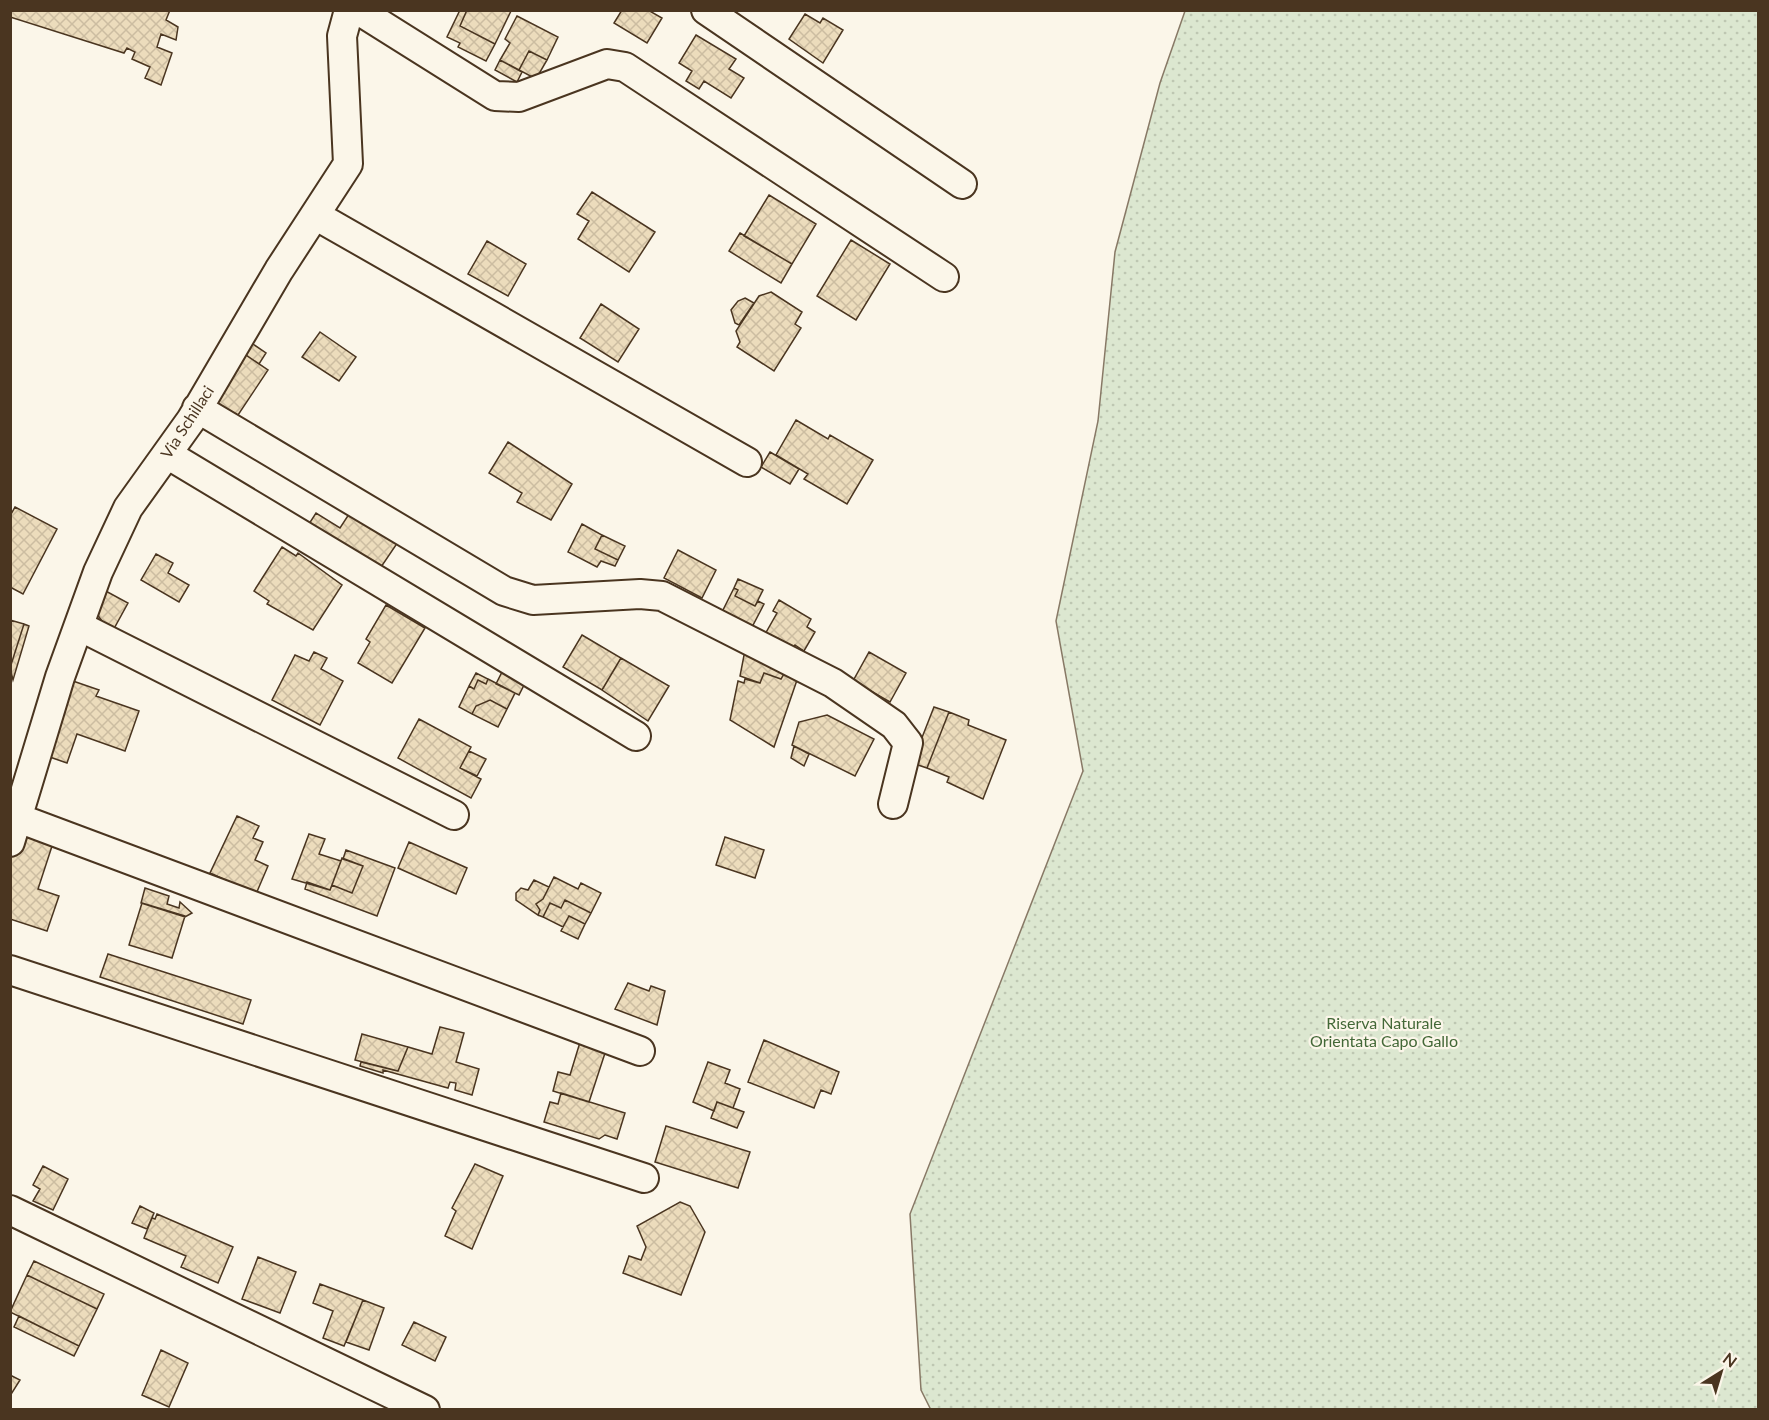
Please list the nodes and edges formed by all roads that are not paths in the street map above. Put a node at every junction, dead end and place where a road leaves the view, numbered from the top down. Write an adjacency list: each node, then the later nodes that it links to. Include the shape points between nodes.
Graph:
1 (349, 10): 5 (street, Via Schillaci, via 342,36 348,164)
2 (358, 10): 6 (street, via 495,96 519,97 607,64 625,67)
3 (706, 10): 4 (street)
4 (962, 184)
5 (315, 215): 7 (street, Via Schillaci); 9 (street)
6 (945, 277)
7 (197, 408): 8 (street, Via Schillaci); 12 (street, via 504,591 533,600 662,596 833,683 894,725 908,743)
8 (166, 454): 10 (street, Via Schillaci, via 128,508 98,572); 11 (street)
9 (747, 462)
10 (79, 626): 13 (street); 14 (street, Via Schillaci)
11 (636, 736)
12 (893, 804)
13 (454, 815)
14 (14, 830): 16 (street)
15 (10, 970): 17 (street)
16 (640, 1051)
17 (645, 1178)
18 (10, 1210): 19 (street)
19 (425, 1410)

